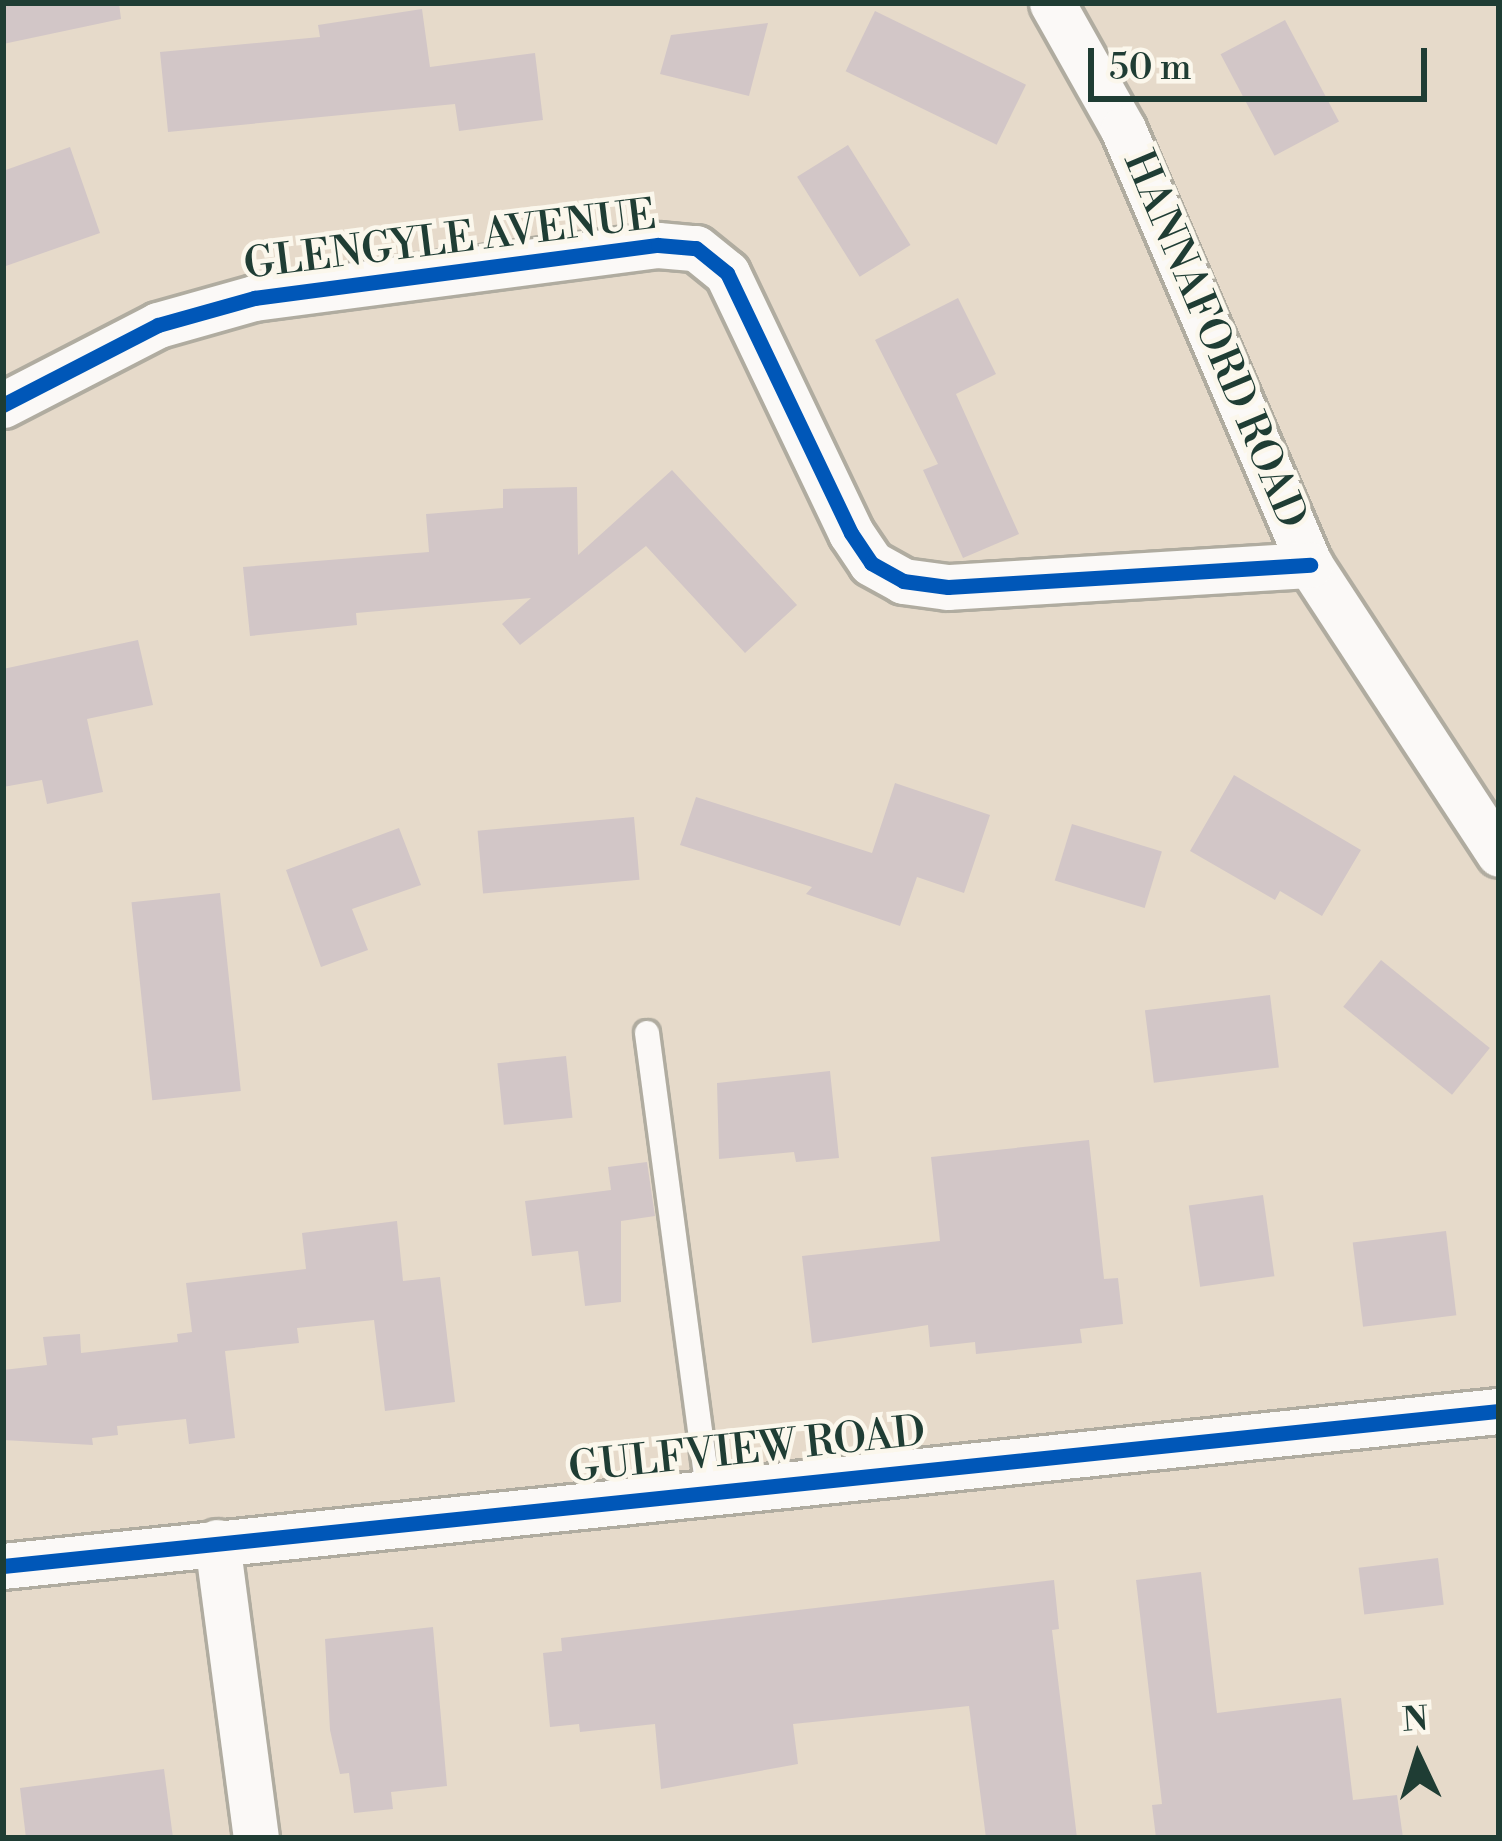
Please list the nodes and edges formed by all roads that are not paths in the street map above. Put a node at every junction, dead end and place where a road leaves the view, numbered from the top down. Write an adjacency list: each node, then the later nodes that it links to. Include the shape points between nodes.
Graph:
1 (1052, 3): 3 (street, HANNAFORD ROAD, via 1123,129)
2 (3, 405): 3 (street, GLENGYLE AVENUE, via 158,325 254,298 658,245 696,248 728,273 851,533 871,563 903,581 948,587)
3 (1310, 565): 4 (street, HANNAFORD ROAD)
4 (1499, 854)
5 (647, 1033): 7 (lane)
6 (1499, 1411): 7 (street, GULFVIEW ROAD)
7 (708, 1491): 8 (street, GULFVIEW ROAD)
8 (217, 1542): 9 (street, GULFVIEW ROAD); 10 (street)
9 (3, 1566)
10 (256, 1838)

